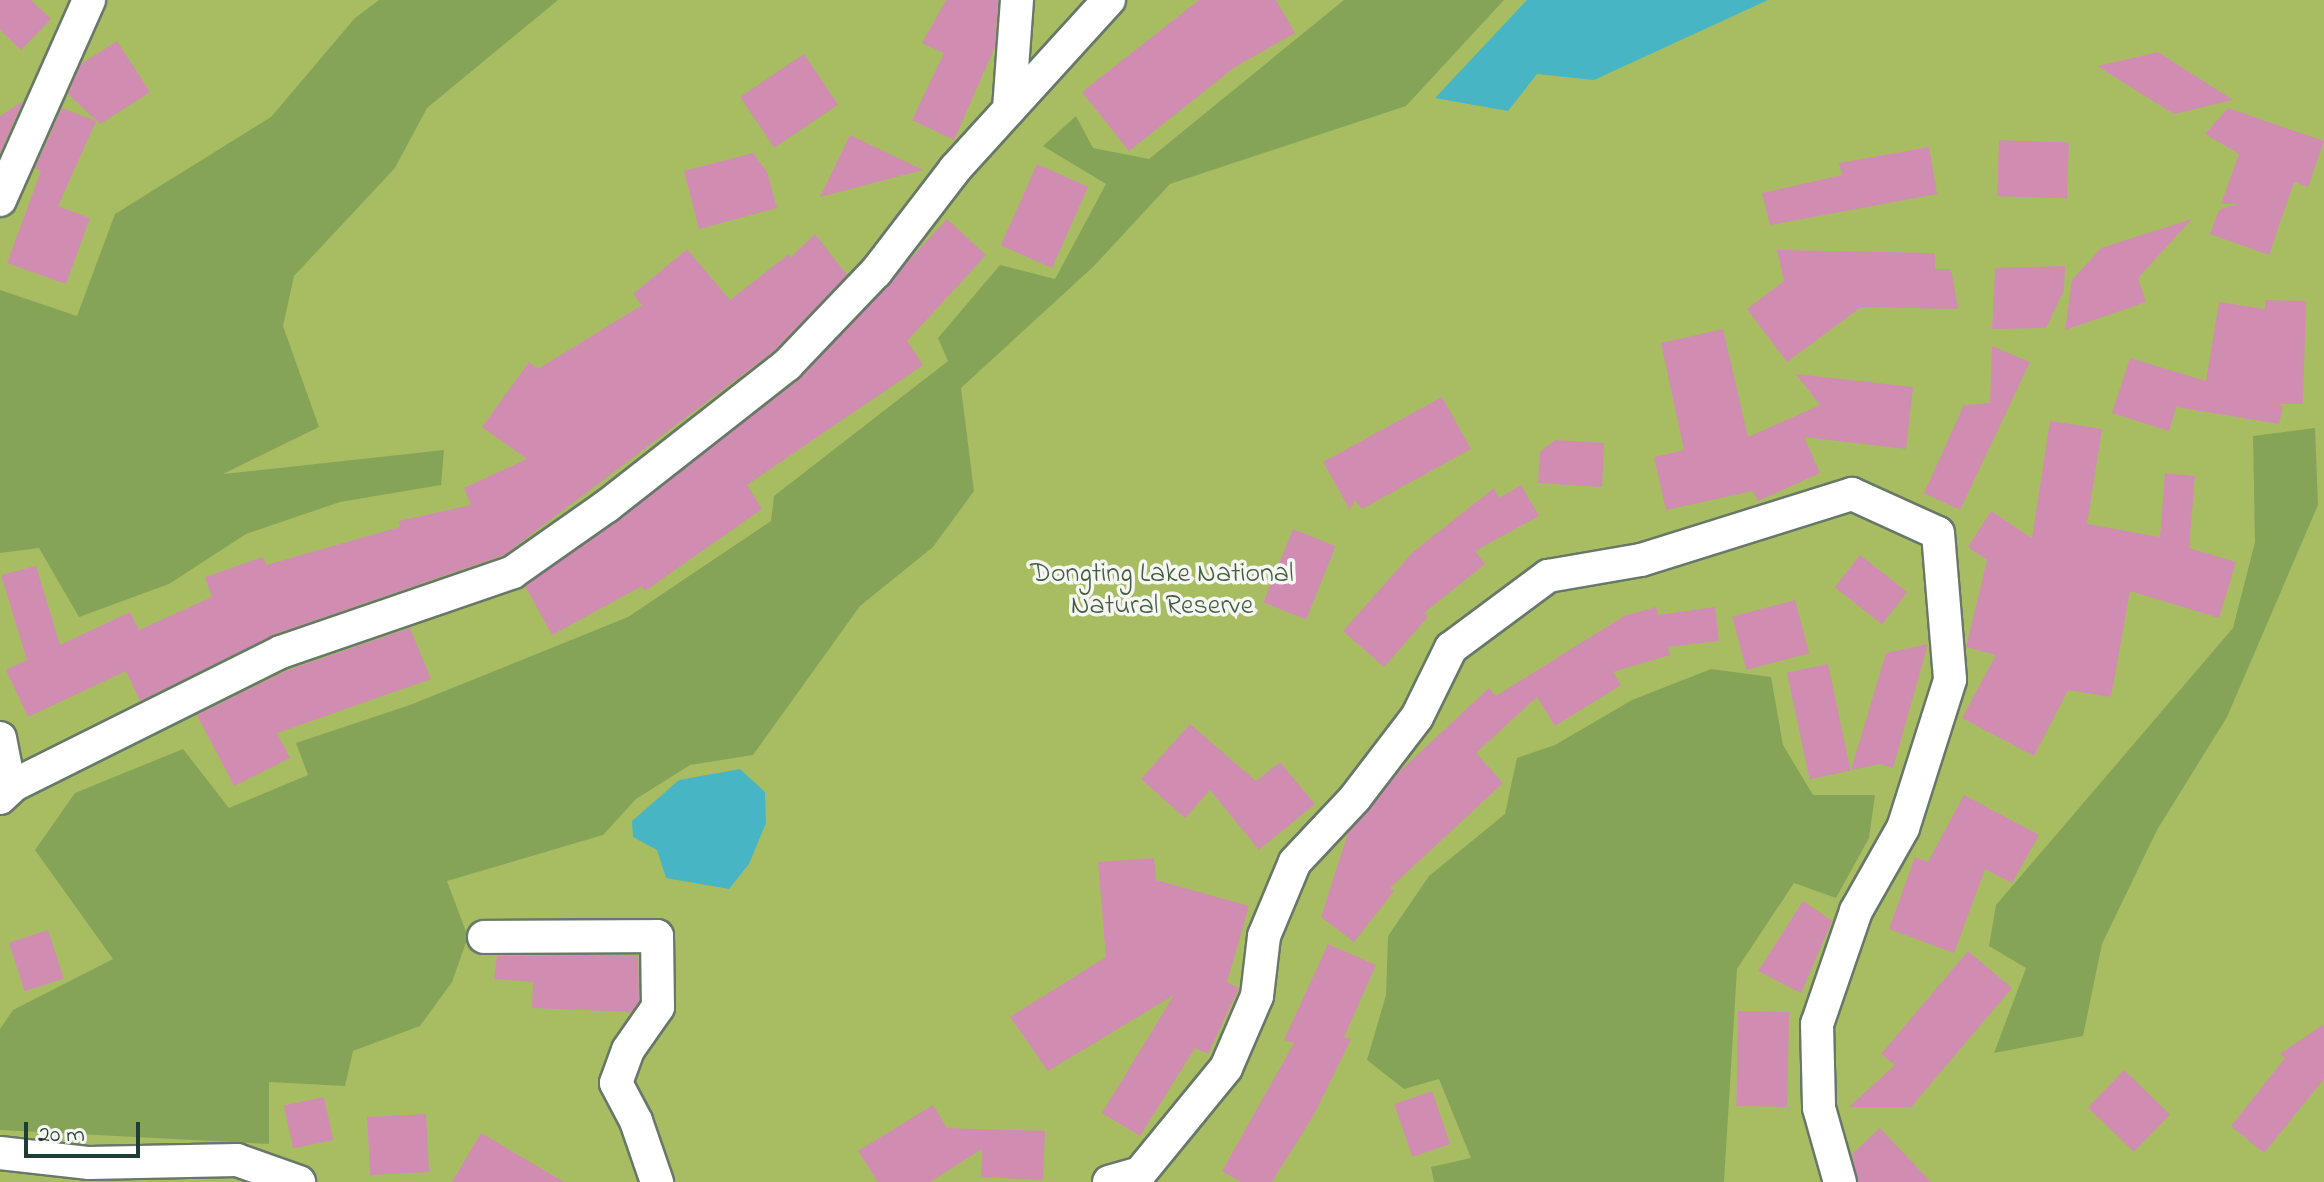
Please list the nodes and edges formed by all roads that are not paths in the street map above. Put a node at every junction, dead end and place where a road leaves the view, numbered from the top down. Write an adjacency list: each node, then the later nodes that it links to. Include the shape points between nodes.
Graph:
1 (89, 0): 5 (street)
2 (1017, 0): 4 (street)
3 (1109, 0): 4 (street)
4 (1009, 109): 7 (street, via 876,272 787,365 607,506 513,572 281,652)
5 (0, 200)
6 (0, 738): 7 (street)
7 (5, 780)
8 (484, 937): 11 (street, via 657,936 658,1007 628,1050 616,1083)
9 (0, 1153): 10 (street, via 89,1163 237,1160)
10 (299, 1182)
11 (657, 1182)
12 (1109, 1182): 13 (street, via 1140,1173 1226,1068 1257,996 1264,936 1295,862 1355,798 1417,717 1451,648 1548,576 1641,560 1852,494 1938,533 1950,680 1903,828 1856,911 1817,1024 1819,1108)
13 (1840, 1182)

